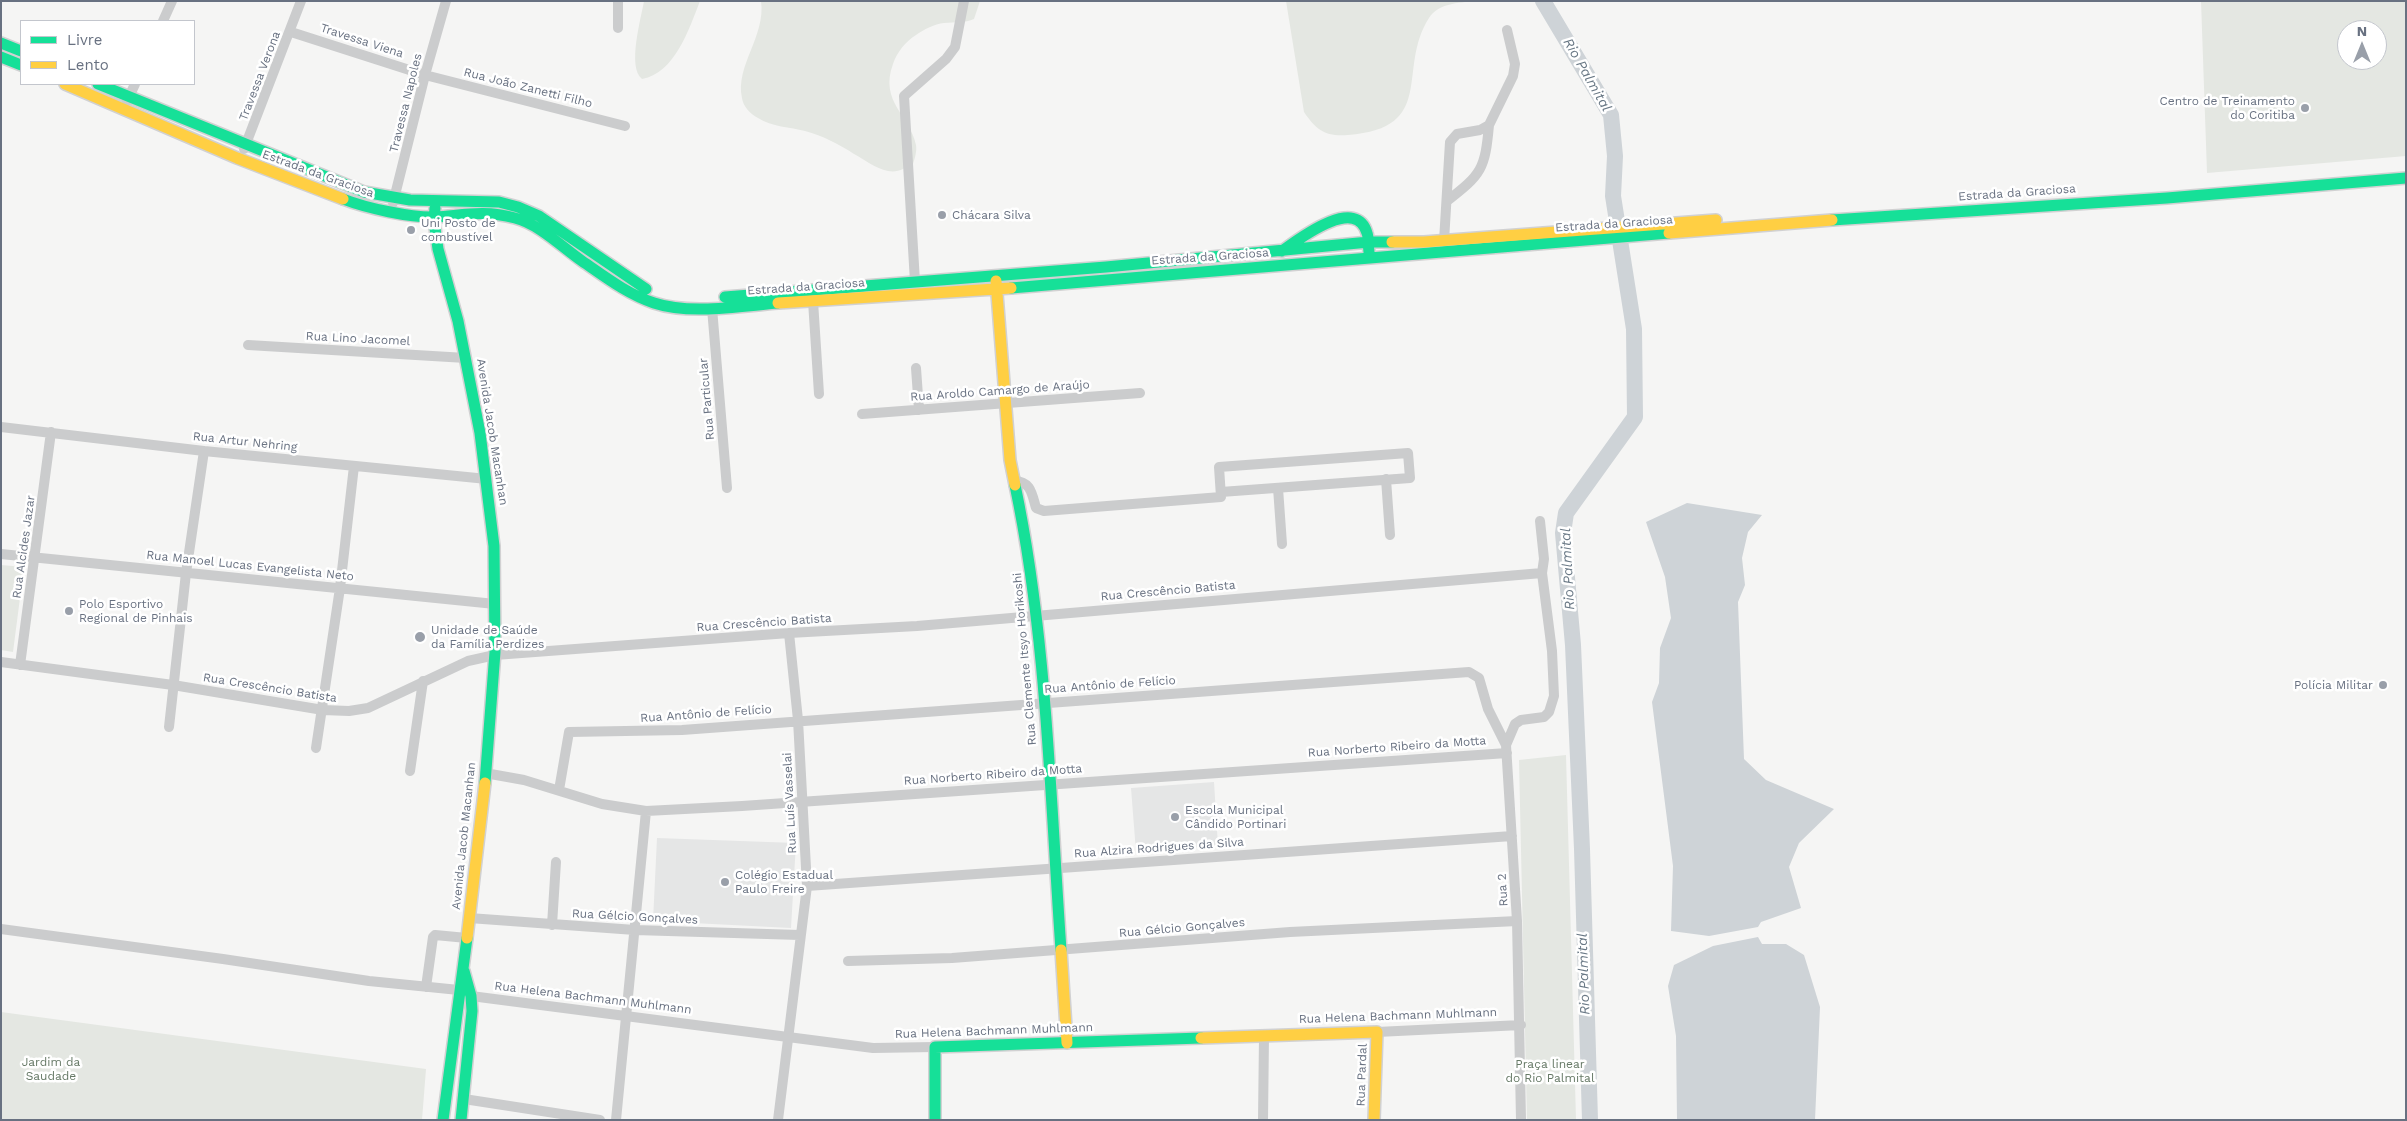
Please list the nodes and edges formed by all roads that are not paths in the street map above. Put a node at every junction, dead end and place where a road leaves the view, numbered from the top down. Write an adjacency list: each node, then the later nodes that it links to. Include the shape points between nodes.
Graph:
1 (172, 1): 6 (street)
2 (301, 1): 9 (street, Travessa Verona)
3 (446, 1): 14 (street, Travessa Napoles)
4 (618, 1): 7 (street)
5 (964, 1): 38 (street, via 955,47 904,96)
6 (163, 20)
7 (618, 28)
8 (1507, 30): 20 (street, via 1515,64 1513,76)
9 (291, 32): 14 (street, Travessa Viena); 22 (street, Travessa Verona)
10 (1, 43): 11 (main road)
11 (20, 52)
12 (1, 57): 13 (main road)
13 (20, 65)
14 (425, 75): 21 (street, Rua João Zanetti Filho); 26 (street, Travessa Napoles)
15 (67, 85): 19 (main road, Estrada da Graciosa)
16 (100, 85): 18 (main road, Estrada da Graciosa)
17 (135, 85): 18 (street)
18 (129, 97): 19 (street); 22 (main road, Estrada da Graciosa)
19 (124, 108): 23 (main road, Estrada da Graciosa)
20 (1489, 125): 27 (street, via 1480,170 1475,179); 27 (street, via 1457,134 1450,142)
21 (625, 126)
22 (247, 145): 23 (street, Travessa Verona); 26 (main road, Estrada da Graciosa, via 344,185)
23 (237, 158): 29 (main road, Estrada da Graciosa, via 365,208)
24 (2406, 169): 31 (main road, Estrada da Graciosa)
25 (2406, 178): 31 (main road, Estrada da Graciosa)
26 (394, 198): 28 (main road, Estrada da Graciosa); 29 (street, Travessa Napoles)
27 (1447, 201): 33 (street)
28 (436, 202): 30 (main road, Avenida Jacob Macanhan); 38 (main road, Estrada da Graciosa, via 499,202 518,207 539,216 650,292 671,297 694,299)
29 (392, 212): 30 (main road, Estrada da Graciosa)
30 (434, 217): 41 (main road, Estrada da Graciosa, via 475,212 516,218 633,294 654,303); 43 (main road, Avenida Jacob Macanhan, via 433,228)
31 (1640, 230): 32 (main road, Estrada da Graciosa)
32 (1604, 233): 33 (main road, Estrada da Graciosa); 36 (main road, Estrada da Graciosa)
33 (1444, 241): 34 (main road, Estrada da Graciosa)
34 (1369, 242): 35 (main road, Estrada da Graciosa); 35 (main road, via 1365,226 1357,219 1344,217 1323,222); 36 (main road)
35 (1282, 251): 37 (main road, Estrada da Graciosa)
36 (1369, 258): 39 (main road, Estrada da Graciosa)
37 (996, 276): 38 (main road, Estrada da Graciosa); 39 (main road, Rua Clemente Itsyo Horikoshi)
38 (915, 282)
39 (997, 289): 40 (main road, Estrada da Graciosa); 47 (main road, Rua Clemente Itsyo Horikoshi)
40 (813, 301): 41 (main road, Estrada da Graciosa); 46 (street)
41 (712, 308): 57 (street, Rua Particular)
42 (248, 345): 43 (street, Rua Lino Jacomel)
43 (466, 358): 54 (main road, Avenida Jacob Macanhan)
44 (916, 368): 48 (street)
45 (1140, 393): 47 (street, Rua Aroldo Camargo de Araújo)
46 (819, 394)
47 (1006, 404): 48 (street, Rua Aroldo Camargo de Araújo); 56 (main road, Rua Clemente Itsyo Horikoshi)
48 (919, 410): 49 (street, Rua Aroldo Camargo de Araújo)
49 (862, 414)
50 (1, 427): 51 (street, Rua Artur Nehring)
51 (51, 432): 52 (street, Rua Artur Nehring); 64 (street, Rua Alcides Jazar)
52 (204, 451): 53 (street, Rua Artur Nehring); 65 (street)
53 (354, 466): 54 (street, Rua Artur Nehring); 67 (street)
54 (487, 479): 68 (main road, Avenida Jacob Macanhan)
55 (1386, 479): 58 (street); 59 (street, via 1410,478 1408,453 1219,467); 61 (street)
56 (1014, 481): 59 (street, via 1027,484 1032,490 1036,508 1044,511 1221,497); 69 (main road, Rua Clemente Itsyo Horikoshi, via 1028,546)
57 (727, 488)
58 (1278, 488): 59 (street); 62 (street)
59 (1221, 492)
60 (1540, 521): 66 (street, via 1544,559)
61 (1390, 535)
62 (1282, 544)
63 (1, 554): 64 (street, Rua Manoel Lucas Evangelista Neto)
64 (36, 557): 65 (street, Rua Manoel Lucas Evangelista Neto); 73 (street, Rua Alcides Jazar)
65 (186, 573): 67 (street, Rua Manoel Lucas Evangelista Neto); 75 (street)
66 (1542, 573): 69 (street, Rua Crescêncio Batista); 81 (street, via 1552,651 1552,704 1544,717 1515,724)
67 (340, 588): 68 (street, Rua Manoel Lucas Evangelista Neto); 77 (street)
68 (496, 604): 71 (main road, Avenida Jacob Macanhan)
69 (1037, 615): 70 (street, Rua Crescêncio Batista); 76 (main road, Rua Clemente Itsyo Horikoshi)
70 (789, 633): 71 (street, Rua Crescêncio Batista); 78 (street, Rua Luís Vasselai)
71 (495, 655): 74 (street, Rua Crescêncio Batista, via 468,661); 83 (main road, Avenida Jacob Macanhan)
72 (1, 662): 73 (street, Rua Crescêncio Batista)
73 (20, 665): 75 (street, Rua Crescêncio Batista)
74 (423, 681): 77 (street, Rua Crescêncio Batista, via 368,708); 82 (street)
75 (173, 685): 77 (street, Rua Crescêncio Batista); 79 (street)
76 (1044, 702): 78 (street, Rua Antônio de Felício); 81 (street, Rua Antônio de Felício, via 1469,672 1479,678 1488,709); 84 (main road, Rua Clemente Itsyo Horikoshi)
77 (323, 710): 80 (street)
78 (798, 720): 85 (street, Rua Antônio de Felício, via 682,730 568,732); 86 (street, Rua Luís Vasselai)
79 (169, 727)
80 (316, 748)
81 (1506, 749): 84 (street, Rua Norberto Ribeiro da Motta); 88 (street, Rua 2)
82 (410, 771)
83 (485, 773): 85 (street, Rua Norberto Ribeiro da Motta); 92 (main road, Avenida Jacob Macanhan)
84 (1048, 784): 86 (street, Rua Norberto Ribeiro da Motta); 90 (main road, Rua Clemente Itsyo Horikoshi)
85 (560, 790): 87 (street, Rua Norberto Ribeiro da Motta, via 602,804)
86 (803, 801): 87 (street, Rua Norberto Ribeiro da Motta); 91 (street, Rua Luís Vasselai)
87 (646, 811): 96 (street)
88 (1512, 836): 90 (street, Rua Alzira Rodrigues da Silva); 93 (street, Rua 2)
89 (556, 862): 94 (street)
90 (1055, 868): 91 (street, Rua Alzira Rodrigues da Silva); 99 (main road, Rua Clemente Itsyo Horikoshi)
91 (807, 886): 97 (street, Rua Luís Vasselai)
92 (469, 918): 94 (street, Rua Gélcio Gonçalves); 98 (main road, Avenida Jacob Macanhan)
93 (1517, 921): 99 (street, Rua Gélcio Gonçalves, via 1290,932); 107 (street, Rua 2)
94 (552, 925): 96 (street, Rua Gélcio Gonçalves)
95 (1, 929): 102 (street)
96 (636, 930): 97 (street, Rua Gélcio Gonçalves); 106 (street)
97 (800, 935): 110 (street, Rua Luís Vasselai)
98 (467, 938): 101 (main road, Avenida Jacob Macanhan); 102 (street, via 433,937)
99 (1060, 951): 100 (street, Rua Gélcio Gonçalves); 111 (main road, Rua Clemente Itsyo Horikoshi)
100 (848, 962)
101 (464, 970): 103 (main road, Avenida Jacob Macanhan); 104 (main road, Avenida Jacob Macanhan)
102 (426, 987): 103 (street)
103 (459, 990): 105 (main road, Avenida Jacob Macanhan)
104 (471, 996): 105 (main road); 106 (street, Rua Helena Bachmann Muhlmann); 113 (main road, Avenida Jacob Macanhan, via 472,1021)
105 (457, 1008): 114 (main road, Avenida Jacob Macanhan)
106 (627, 1016): 110 (street, Rua Helena Bachmann Muhlmann); 117 (street)
107 (1521, 1025): 108 (street, Rua Helena Bachmann Muhlmann); 122 (street, Rua 2)
108 (1377, 1032): 109 (main road, Rua Helena Bachmann Muhlmann); 121 (main road, Rua Pardal)
109 (1264, 1036): 111 (main road, Rua Helena Bachmann Muhlmann); 120 (street)
110 (789, 1038): 112 (street, Rua Helena Bachmann Muhlmann, via 873,1048); 118 (street, Rua Luís Vasselai)
111 (1067, 1043): 112 (main road, Rua Helena Bachmann Muhlmann)
112 (935, 1048): 119 (main road)
113 (464, 1099): 115 (main road, Avenida Jacob Macanhan); 116 (street)
114 (443, 1120)
115 (461, 1120)
116 (600, 1120)
117 (616, 1120)
118 (778, 1120)
119 (935, 1120)
120 (1264, 1120)
121 (1374, 1120)
122 (1521, 1120)

